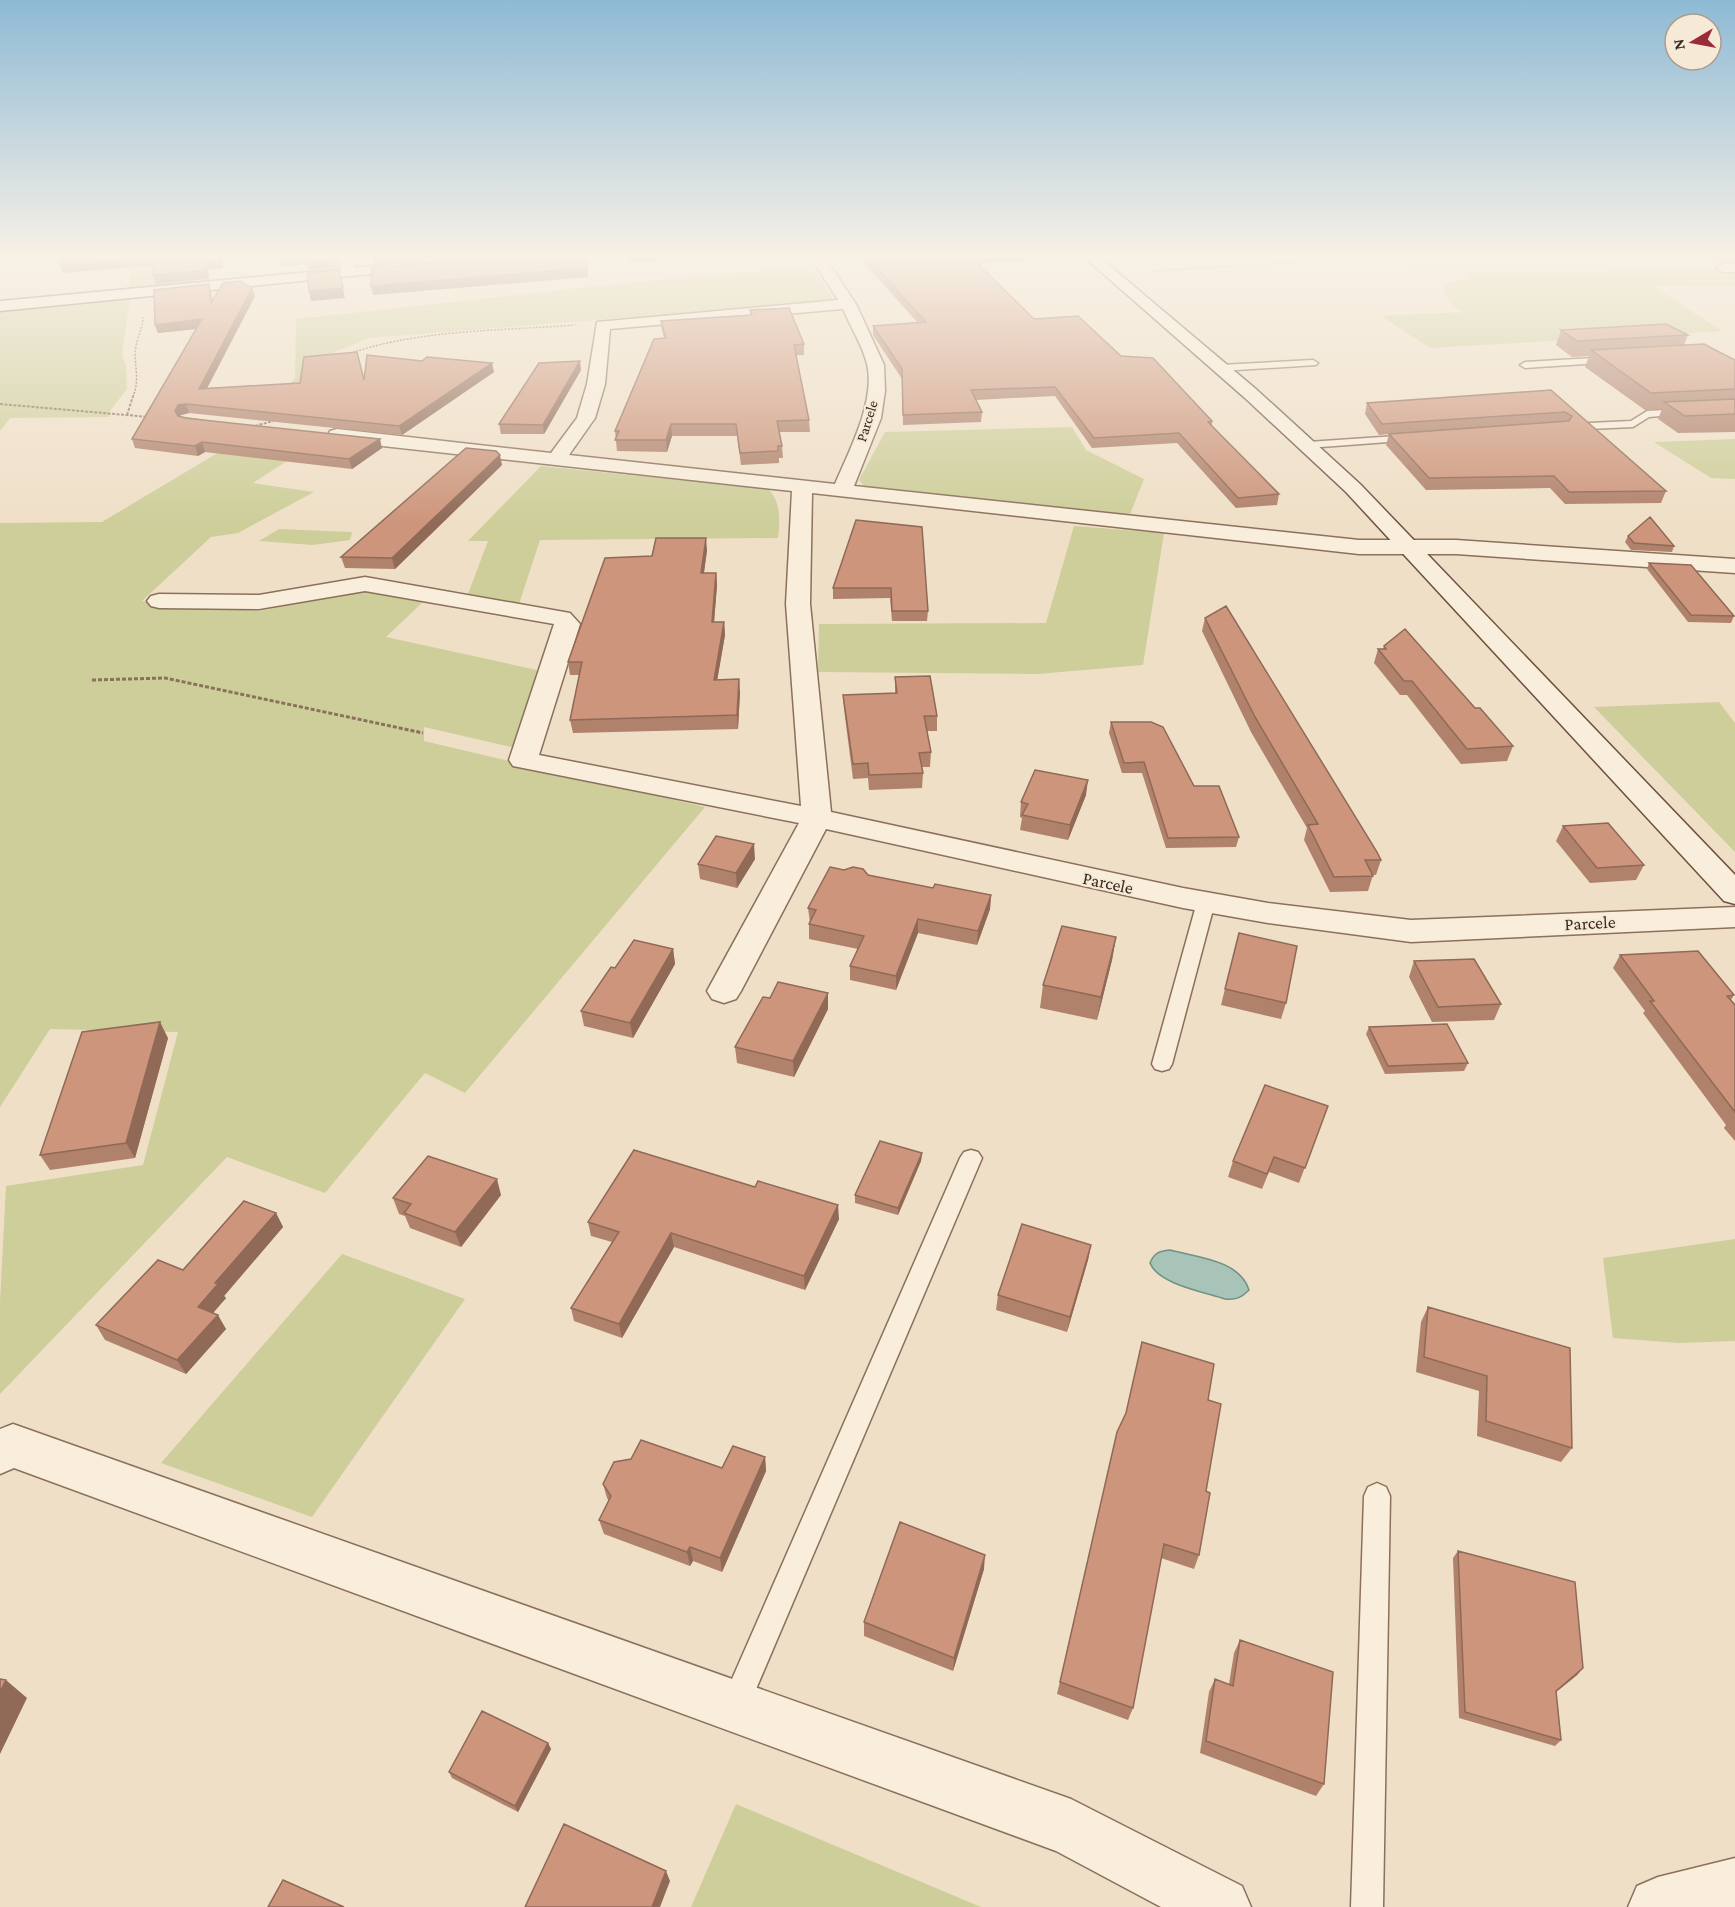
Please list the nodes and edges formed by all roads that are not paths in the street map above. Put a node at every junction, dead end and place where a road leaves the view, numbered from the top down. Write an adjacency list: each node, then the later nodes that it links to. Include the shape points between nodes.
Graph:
1 (601, 345): 13 (street, via 596,384 586,418)
2 (867, 345): 15 (street, Parcele, via 876,365 872,417)
3 (1194, 345): 7 (street)
4 (1620, 360): 6 (lane)
5 (1312, 363): 7 (lane)
6 (1525, 365)
7 (1221, 368): 12 (street)
8 (1691, 412): 10 (lane, via 1647,414 1633,424)
9 (264, 423): 13 (street)
10 (1589, 426)
11 (1418, 437): 12 (lane)
12 (1308, 445): 16 (street)
13 (556, 459): 14 (street)
14 (802, 486): 15 (street); 19 (street, via 798,604)
15 (842, 491): 16 (street, via 1359,547)
16 (1409, 546): 17 (street); 20 (street)
17 (1735, 566)
18 (159, 601): 19 (street, Parcele, via 259,602 365,584 562,618 568,624 523,760)
19 (817, 818): 21 (street, Parcele); 23 (street)
20 (1735, 894)
21 (1206, 902): 22 (street, Parcele, via 1411,931); 24 (lane)
22 (1735, 917)
23 (724, 991)
24 (1162, 1064)
25 (971, 1158): 28 (lane)
26 (0, 1452): 28 (street, via 13,1446)
27 (1377, 1496): 31 (lane)
28 (734, 1707): 30 (street, via 1071,1828)
29 (1735, 1887): 32 (street)
30 (1221, 1907)
31 (1367, 1907)
32 (1658, 1907)

